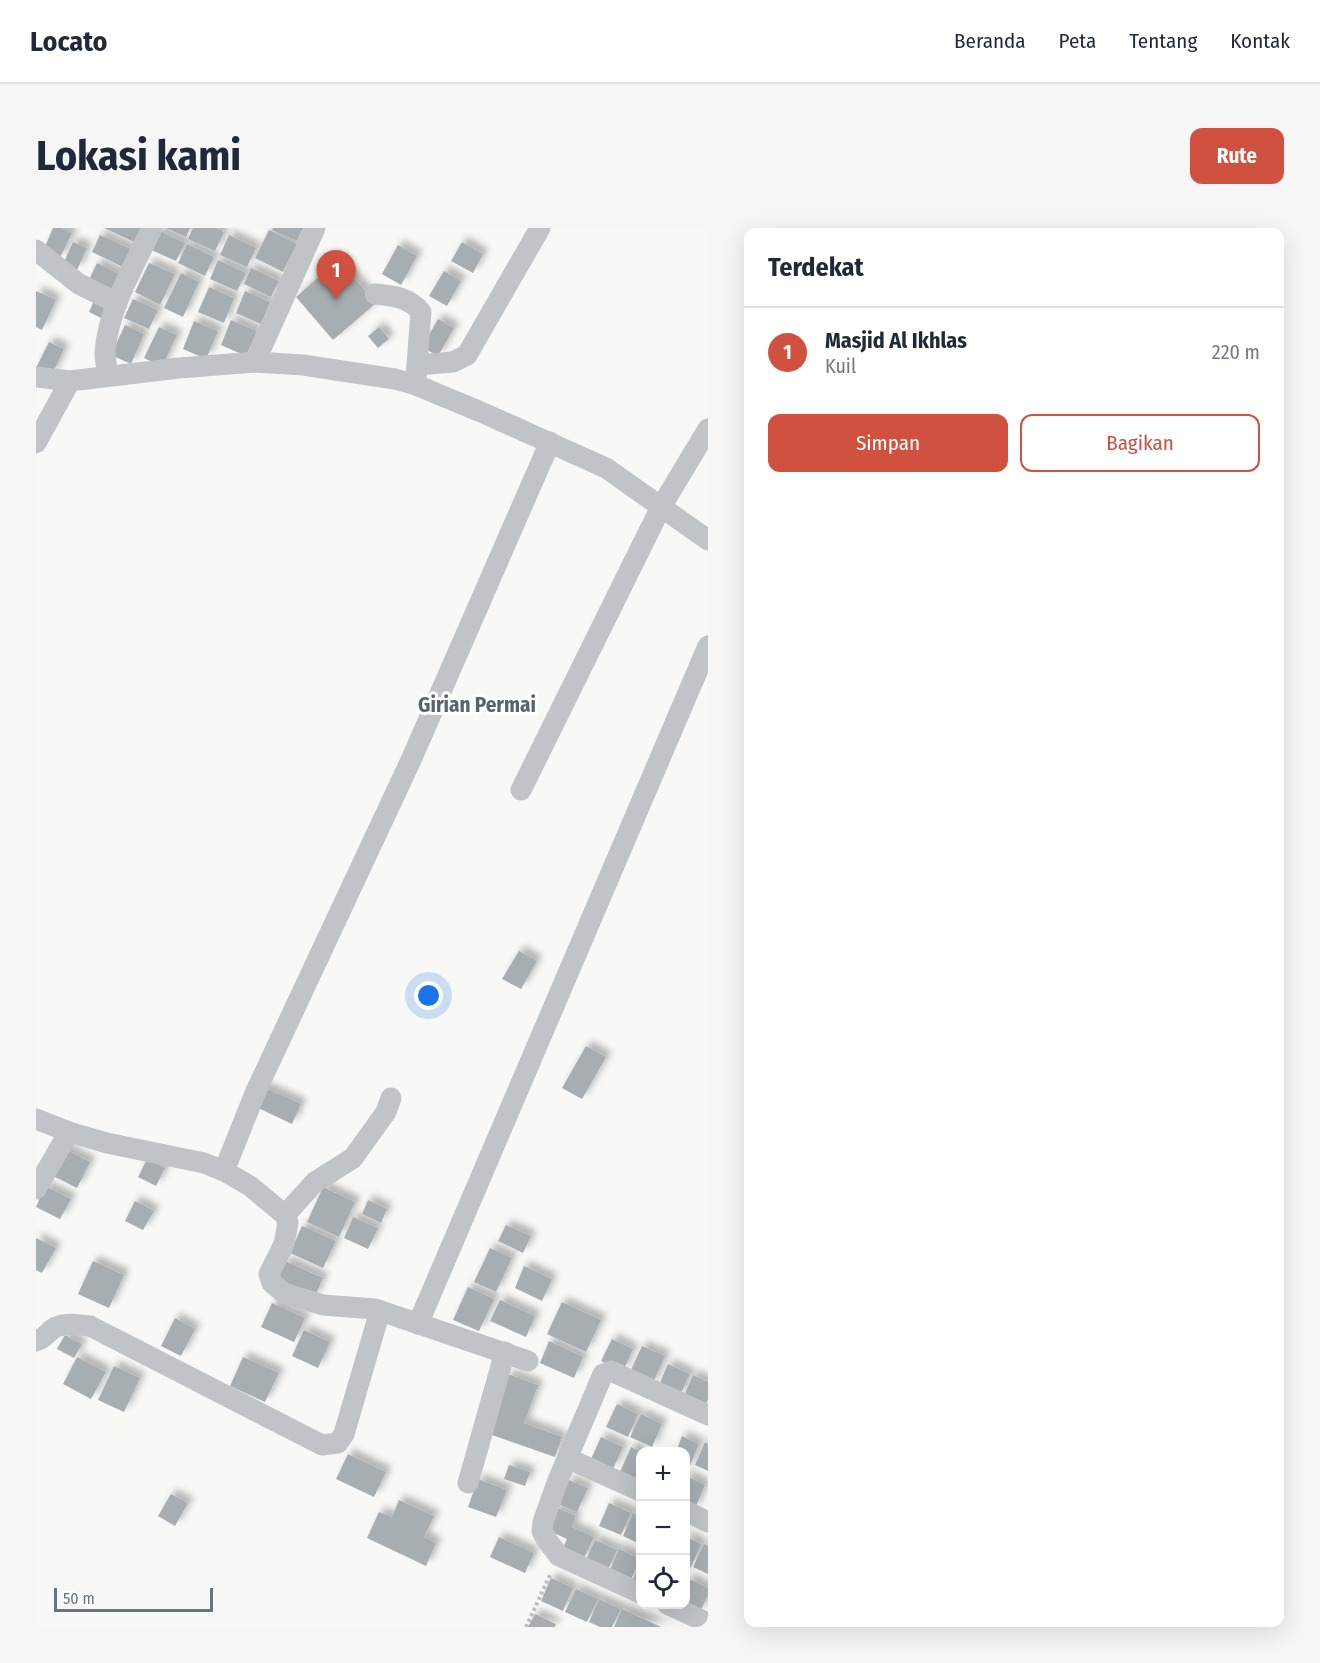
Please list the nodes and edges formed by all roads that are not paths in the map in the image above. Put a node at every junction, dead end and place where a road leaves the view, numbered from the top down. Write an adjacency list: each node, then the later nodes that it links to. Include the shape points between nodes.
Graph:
1 (152, 228): 6 (street)
2 (315, 228): 7 (street)
3 (540, 228): 8 (street, via 467,355)
4 (36, 250): 6 (street, via 79,284)
5 (375, 294): 8 (street, via 405,299 421,312)
6 (117, 303): 9 (street, via 105,353)
7 (255, 362): 8 (street); 9 (street)
8 (416, 375): 13 (street)
9 (108, 376): 11 (street)
10 (36, 377): 11 (street)
11 (70, 381): 14 (street)
12 (708, 429): 15 (street)
13 (550, 442): 15 (street, via 606,468); 22 (street, via 411,760 256,1091)
14 (36, 443)
15 (661, 507): 16 (street); 18 (street)
16 (708, 540)
17 (708, 646): 26 (street)
18 (521, 790)
19 (391, 1098): 24 (street, via 386,1112 353,1158 315,1182)
20 (36, 1119): 21 (street)
21 (69, 1132): 22 (street, via 182,1157); 23 (street)
22 (224, 1171): 24 (street, via 250,1186)
23 (36, 1189)
24 (285, 1215): 25 (street, via 287,1231 270,1274 272,1283 284,1293 323,1305)
25 (381, 1311): 26 (street); 27 (street, via 344,1434 338,1443 329,1445 90,1326 70,1324 55,1328)
26 (418, 1324): 28 (street)
27 (36, 1341)
28 (505, 1352): 29 (street); 32 (street)
29 (528, 1361)
30 (708, 1415): 31 (street, via 611,1371 599,1380)
31 (567, 1458): 33 (street); 36 (street, via 542,1531 546,1539 559,1556)
32 (468, 1483)
33 (636, 1489)
34 (690, 1513): 35 (street)
35 (708, 1522)
36 (636, 1591)
37 (676, 1609): 38 (street)
38 (708, 1623)

